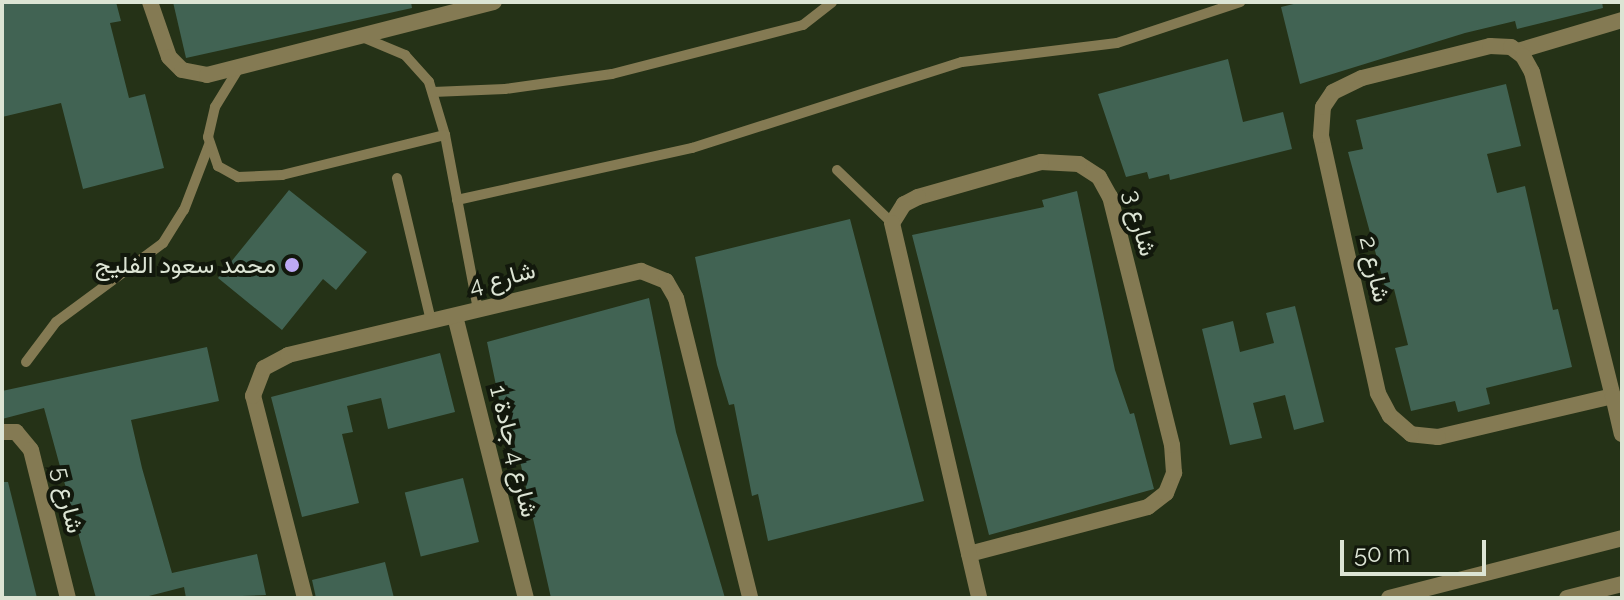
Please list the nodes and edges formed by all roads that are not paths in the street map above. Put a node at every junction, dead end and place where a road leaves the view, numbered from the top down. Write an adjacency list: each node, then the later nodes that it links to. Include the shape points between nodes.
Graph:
1 (150, 2): 8 (street, via 164,50 182,70 207,75)
2 (494, 2): 6 (street)
3 (832, 2): 9 (lane, via 803,25 612,74 505,89)
4 (1240, 2): 14 (lane, via 1117,43 962,62 692,148)
5 (1622, 20): 7 (street, شارع 2)
6 (360, 37): 8 (street); 9 (lane, via 405,55)
7 (1518, 51): 20 (street, via 1532,72); 20 (street, شارع 2, via 1490,46 1362,78 1333,92 1323,107 1321,135 1378,393 1396,423 1426,438)
8 (239, 68): 11 (lane, via 211,116)
9 (433, 92): 10 (lane)
10 (445, 135): 11 (lane, via 265,179 227,173); 14 (lane)
11 (209, 145): 19 (lane, via 184,210 163,243 56,322)
12 (837, 170): 15 (lane)
13 (397, 178): 18 (lane)
14 (457, 200): 16 (lane)
15 (892, 223): 24 (street); 24 (street, شارع 3, via 904,204 918,197 1041,162 1057,160 1091,170 1110,197 1172,445 1174,473 1159,501)
16 (478, 310): 17 (street, شارع 4); 29 (street, شارع 4, via 625,272 652,273 666,281 676,298)
17 (455, 316): 18 (street, شارع 4); 28 (street, شارع 4 جادة 1)
18 (431, 321): 27 (street, شارع 4, via 288,355 257,377 257,419)
19 (26, 362)
20 (1613, 396): 22 (street)
21 (2, 432): 26 (street, شارع 5, via 16,432 31,450)
22 (1622, 434)
23 (1622, 538): 31 (street)
24 (969, 554): 30 (street)
25 (1622, 584): 32 (street)
26 (68, 598)
27 (305, 598)
28 (526, 598)
29 (750, 598)
30 (979, 598)
31 (1389, 598)
32 (1567, 598)

